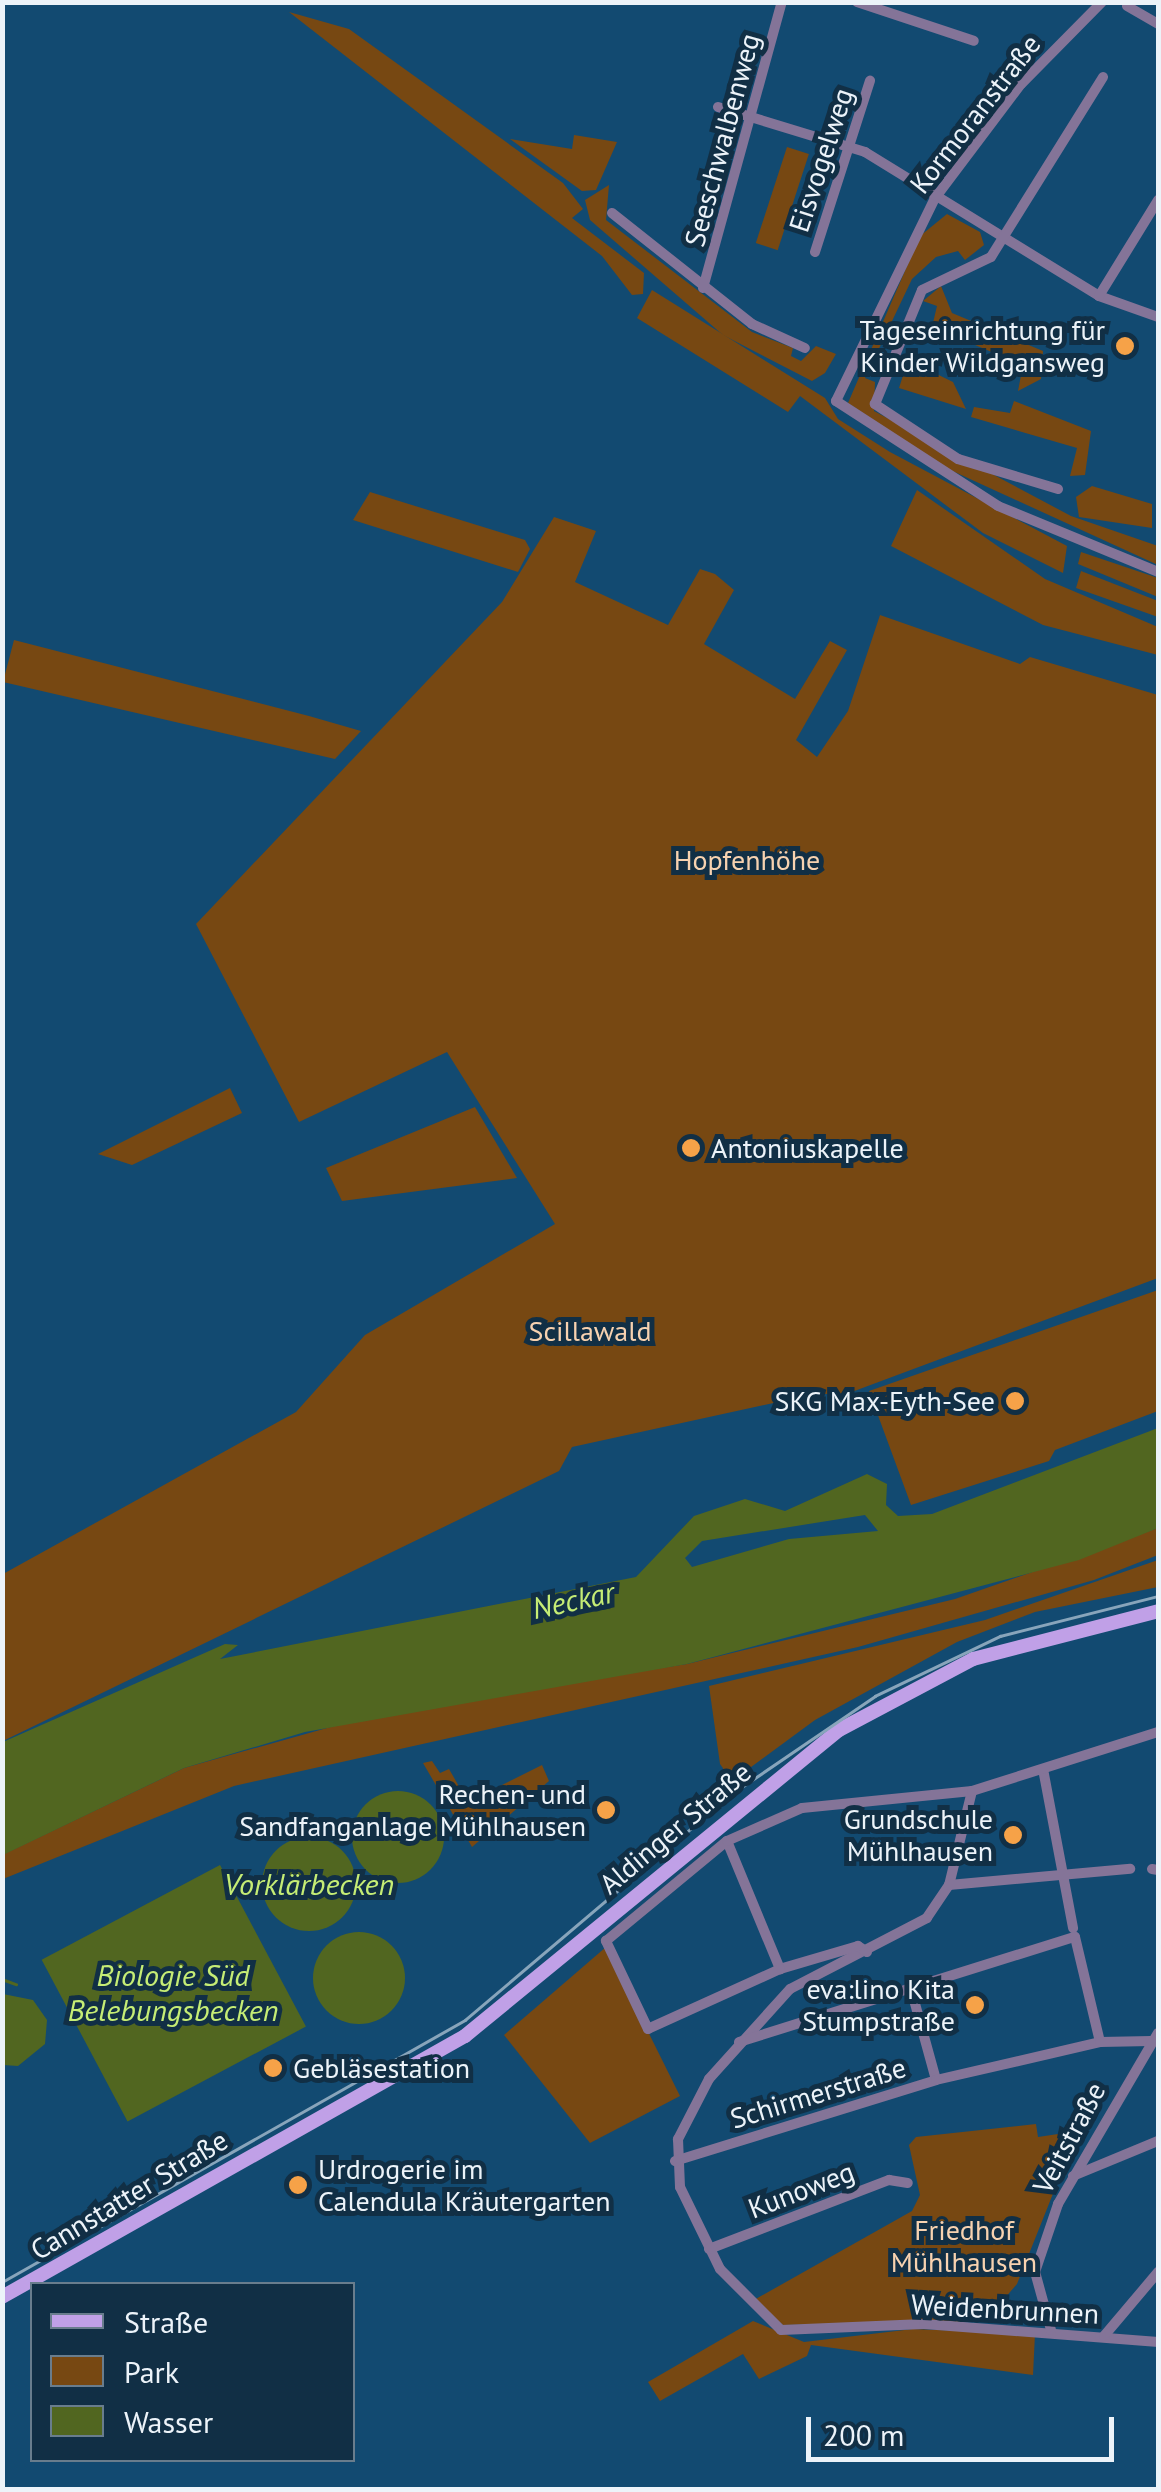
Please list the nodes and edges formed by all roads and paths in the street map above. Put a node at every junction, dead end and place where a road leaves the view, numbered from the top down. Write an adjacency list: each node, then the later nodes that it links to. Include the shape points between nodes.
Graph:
1 (782, 2): 11 (street, Seeschwalbenweg)
2 (856, 2): 7 (street)
3 (1102, 2): 13 (street, Kormoranstraße, via 1021,84)
4 (1128, 6): 5 (street)
5 (1151, 8): 6 (street)
6 (1158, 24)
7 (974, 41)
8 (1103, 78): 16 (street)
9 (870, 81): 12 (street, Eisvogelweg)
10 (718, 107): 11 (street)
11 (752, 116): 12 (street); 18 (street, Seeschwalbenweg)
12 (848, 147): 13 (street); 17 (street, Eisvogelweg)
13 (934, 198): 16 (street); 23 (street, Kormoranstraße, via 839,380 836,402 855,421 998,506)
14 (1158, 200): 19 (street)
15 (612, 214): 18 (street)
16 (1001, 239): 19 (street); 22 (street, via 990,257 922,290 875,404 958,459)
17 (815, 252)
18 (703, 288): 21 (street)
19 (1099, 296): 20 (street)
20 (1158, 317)
21 (805, 348)
22 (1058, 489)
23 (1158, 572)
24 (1158, 1603): 26 (main road, Aldinger Straße)
25 (1158, 1612): 26 (main road, Aldinger Straße)
26 (1128, 1615): 42 (main road, Aldinger Straße, via 974,1659 839,1730 464,2036)
27 (1158, 1732): 28 (street, Aldinger Straße)
28 (1043, 1769): 29 (street, Aldinger Straße); 32 (street)
29 (972, 1790): 30 (street, Aldinger Straße, via 802,1808); 33 (street)
30 (727, 1840): 36 (street, Aldinger Straße); 36 (street, Aldinger Straße, via 606,1941 648,2029)
31 (1130, 1870): 32 (street)
32 (1062, 1872): 33 (street); 34 (street)
33 (949, 1885): 35 (street, via 927,1918)
34 (1074, 1932): 37 (street); 40 (street)
35 (867, 1952): 36 (street, via 858,1946); 39 (street, via 790,1989)
36 (780, 1969)
37 (911, 1989): 39 (street); 41 (street)
38 (1155, 2037): 40 (street, Schirmerstraße); 45 (street, Veitstraße)
39 (739, 2042): 44 (street, via 695,2099)
40 (1100, 2042): 41 (street, Schirmerstraße)
41 (936, 2080): 44 (street, Schirmerstraße)
42 (281, 2134): 49 (main road, Cannstatter Straße)
43 (1158, 2141): 45 (street)
44 (676, 2161): 47 (street, Weidenbrunnen)
45 (1073, 2176): 50 (street, Veitstraße, via 1036,2272)
46 (908, 2183): 47 (street, Kunoweg, via 889,2180)
47 (709, 2250): 50 (street, Weidenbrunnen, via 761,2318 797,2335 924,2324)
48 (1158, 2272): 51 (street)
49 (2, 2297)
50 (1051, 2330): 51 (street, Weidenbrunnen)
51 (1104, 2336): 52 (street, Weidenbrunnen)
52 (1158, 2342)

